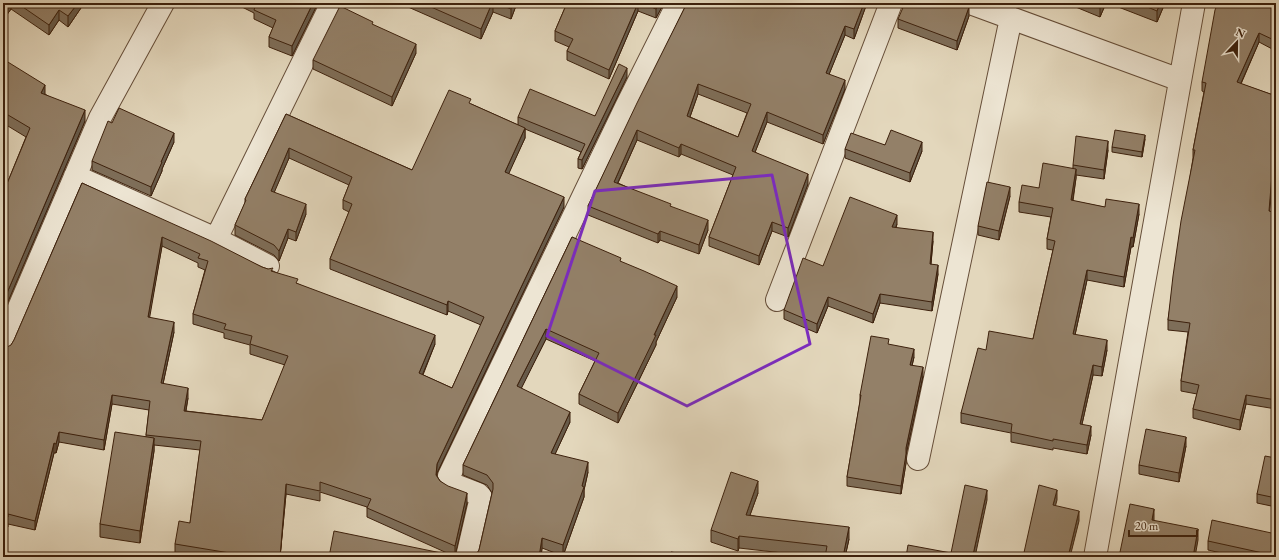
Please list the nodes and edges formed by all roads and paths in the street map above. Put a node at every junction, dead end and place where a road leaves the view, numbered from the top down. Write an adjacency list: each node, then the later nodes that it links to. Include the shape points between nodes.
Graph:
1 (163, 3): 9 (street, via 100,118)
2 (332, 3): 10 (street)
3 (678, 3): 15 (street, via 622,114 449,476 448,481 452,484 481,497)
4 (891, 3): 12 (street)
5 (970, 3): 7 (street)
6 (1194, 3): 8 (street)
7 (1011, 18): 8 (street); 14 (street)
8 (1180, 80): 16 (street)
9 (75, 176): 10 (street); 13 (street)
10 (216, 239): 11 (street)
11 (268, 266)
12 (777, 300)
13 (3, 345)
14 (918, 459)
15 (467, 557)
16 (1095, 557)

